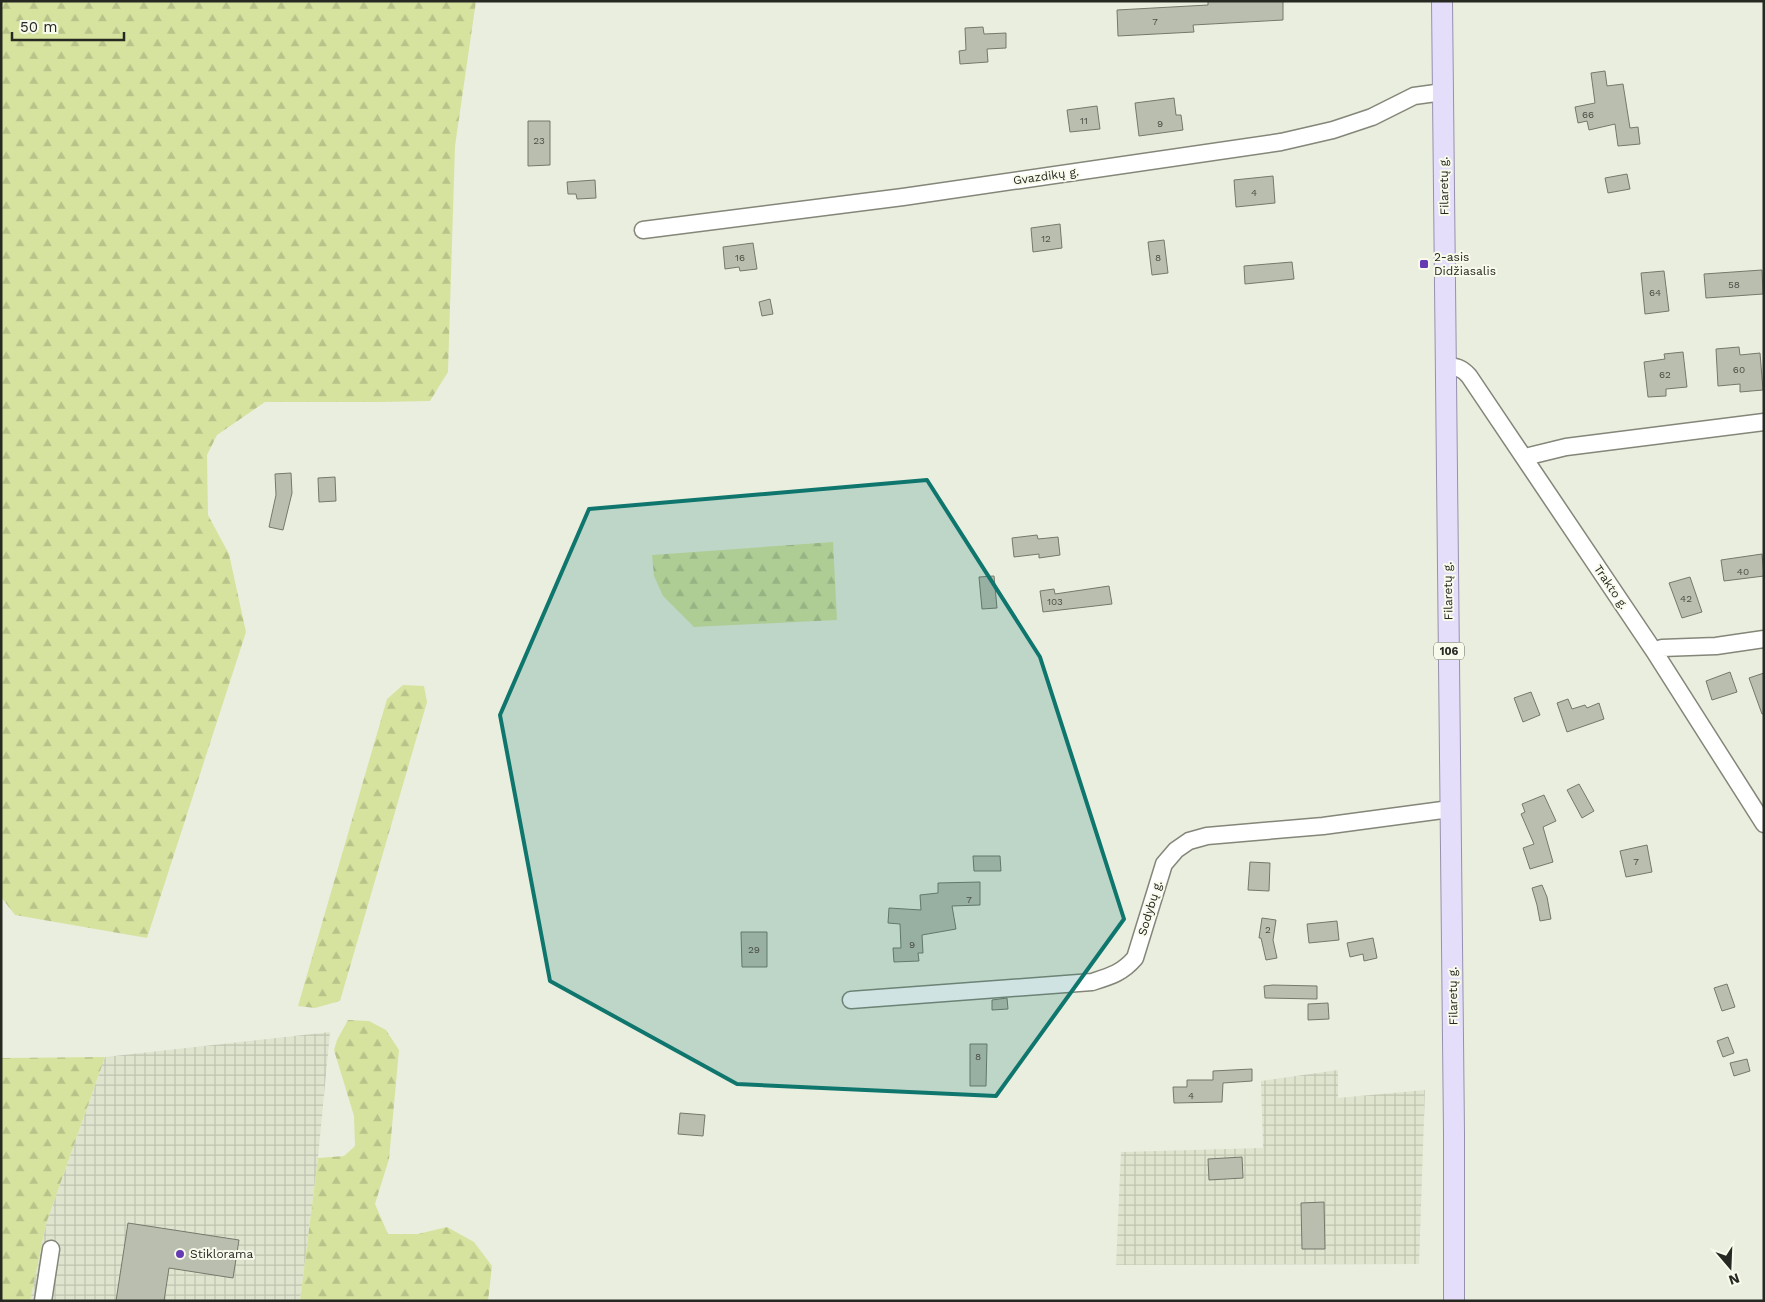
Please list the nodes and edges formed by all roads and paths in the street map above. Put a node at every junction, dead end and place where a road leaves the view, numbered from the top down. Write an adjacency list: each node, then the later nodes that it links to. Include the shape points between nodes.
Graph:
1 (1442, 1): 2 (main road, Filaretų g. / 106)
2 (1442, 92): 3 (street, Gvazdikų g., via 1414,96 1372,117 1281,142 903,197); 4 (main road, Filaretų g. / 106)
3 (643, 230)
4 (1445, 366): 6 (street, Trakto g., via 1462,369 1469,376); 9 (main road, Filaretų g. / 106)
5 (1764, 422): 6 (street, via 1566,448)
6 (1525, 457): 8 (street, Trakto g.)
7 (1764, 640): 8 (street)
8 (1654, 651): 10 (street, Trakto g.)
9 (1450, 809): 11 (street, Sodybų g., via 1323,826 1207,836 1189,841 1164,864 1135,958 1114,976 1092,982); 14 (main road, Filaretų g. / 106)
10 (1764, 824)
11 (851, 1000)
12 (51, 1249): 13 (street)
13 (43, 1301)
14 (1454, 1301)

